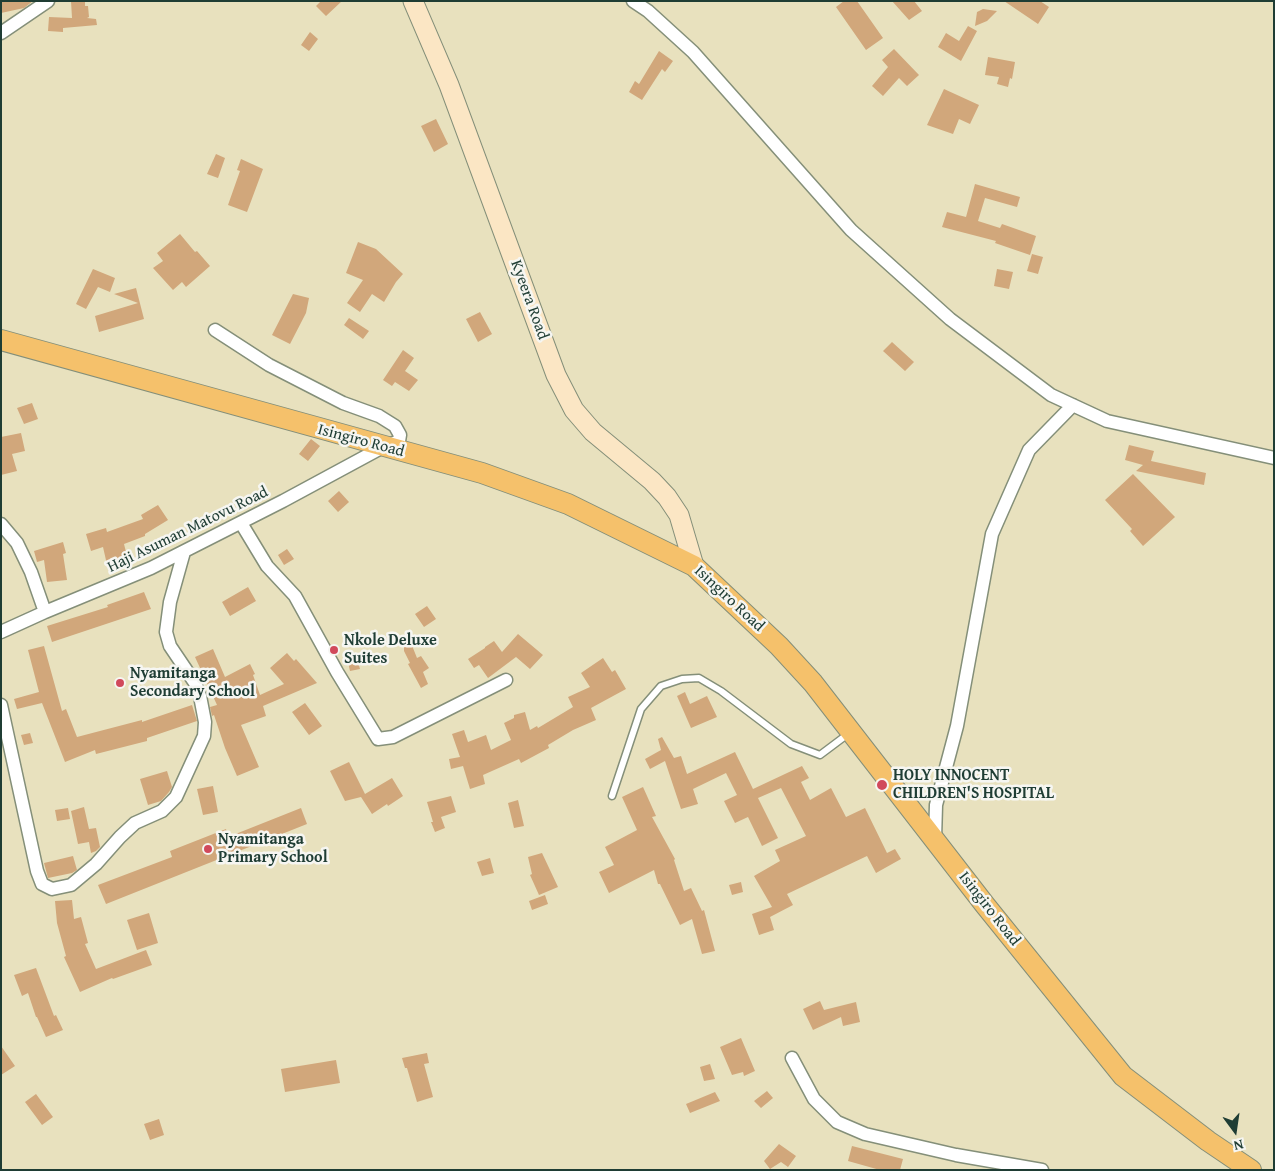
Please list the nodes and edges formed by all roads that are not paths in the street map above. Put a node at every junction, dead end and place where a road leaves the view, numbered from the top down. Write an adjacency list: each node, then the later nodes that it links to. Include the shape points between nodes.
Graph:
1 (48, 1): 4 (street)
2 (413, 1): 13 (main road, Kyeera Road, via 450,85 556,375 574,410 593,432 667,497 679,515)
3 (633, 1): 7 (street, via 693,52 851,230 950,319 1051,395)
4 (1, 33)
5 (215, 330): 8 (street, Haji Asuman Matovu Road, via 269,365 396,426 399,441)
6 (1, 340): 8 (main road, Isingiro Road)
7 (1073, 405): 9 (street, via 1106,421); 20 (street, via 1028,450 992,534 957,726 936,805)
8 (383, 447): 10 (street, Haji Asuman Matovu Road); 13 (main road, Isingiro Road, via 482,473 568,504)
9 (1274, 458)
10 (241, 523): 12 (street, Haji Asuman Matovu Road); 16 (street, via 267,566 296,596 378,739 393,737)
11 (1, 524): 14 (street, via 17,543)
12 (184, 552): 14 (street, Haji Asuman Matovu Road); 17 (street, via 170,602 166,632 170,646 200,696 204,736 176,797 162,811 135,824 71,885 52,889 42,884)
13 (694, 566): 18 (main road, Isingiro Road, via 779,646)
14 (46, 612): 15 (street, Haji Asuman Matovu Road)
15 (1, 632)
16 (506, 680)
17 (1, 705)
18 (851, 732): 19 (lane, via 820,755 791,744 699,678 682,679 661,686 641,709); 20 (main road, Isingiro Road)
19 (612, 796)
20 (935, 839): 23 (main road, Isingiro Road, via 1123,1076)
21 (792, 1058): 22 (street, via 814,1099 837,1122 865,1134)
22 (1042, 1170)
23 (1251, 1170)

